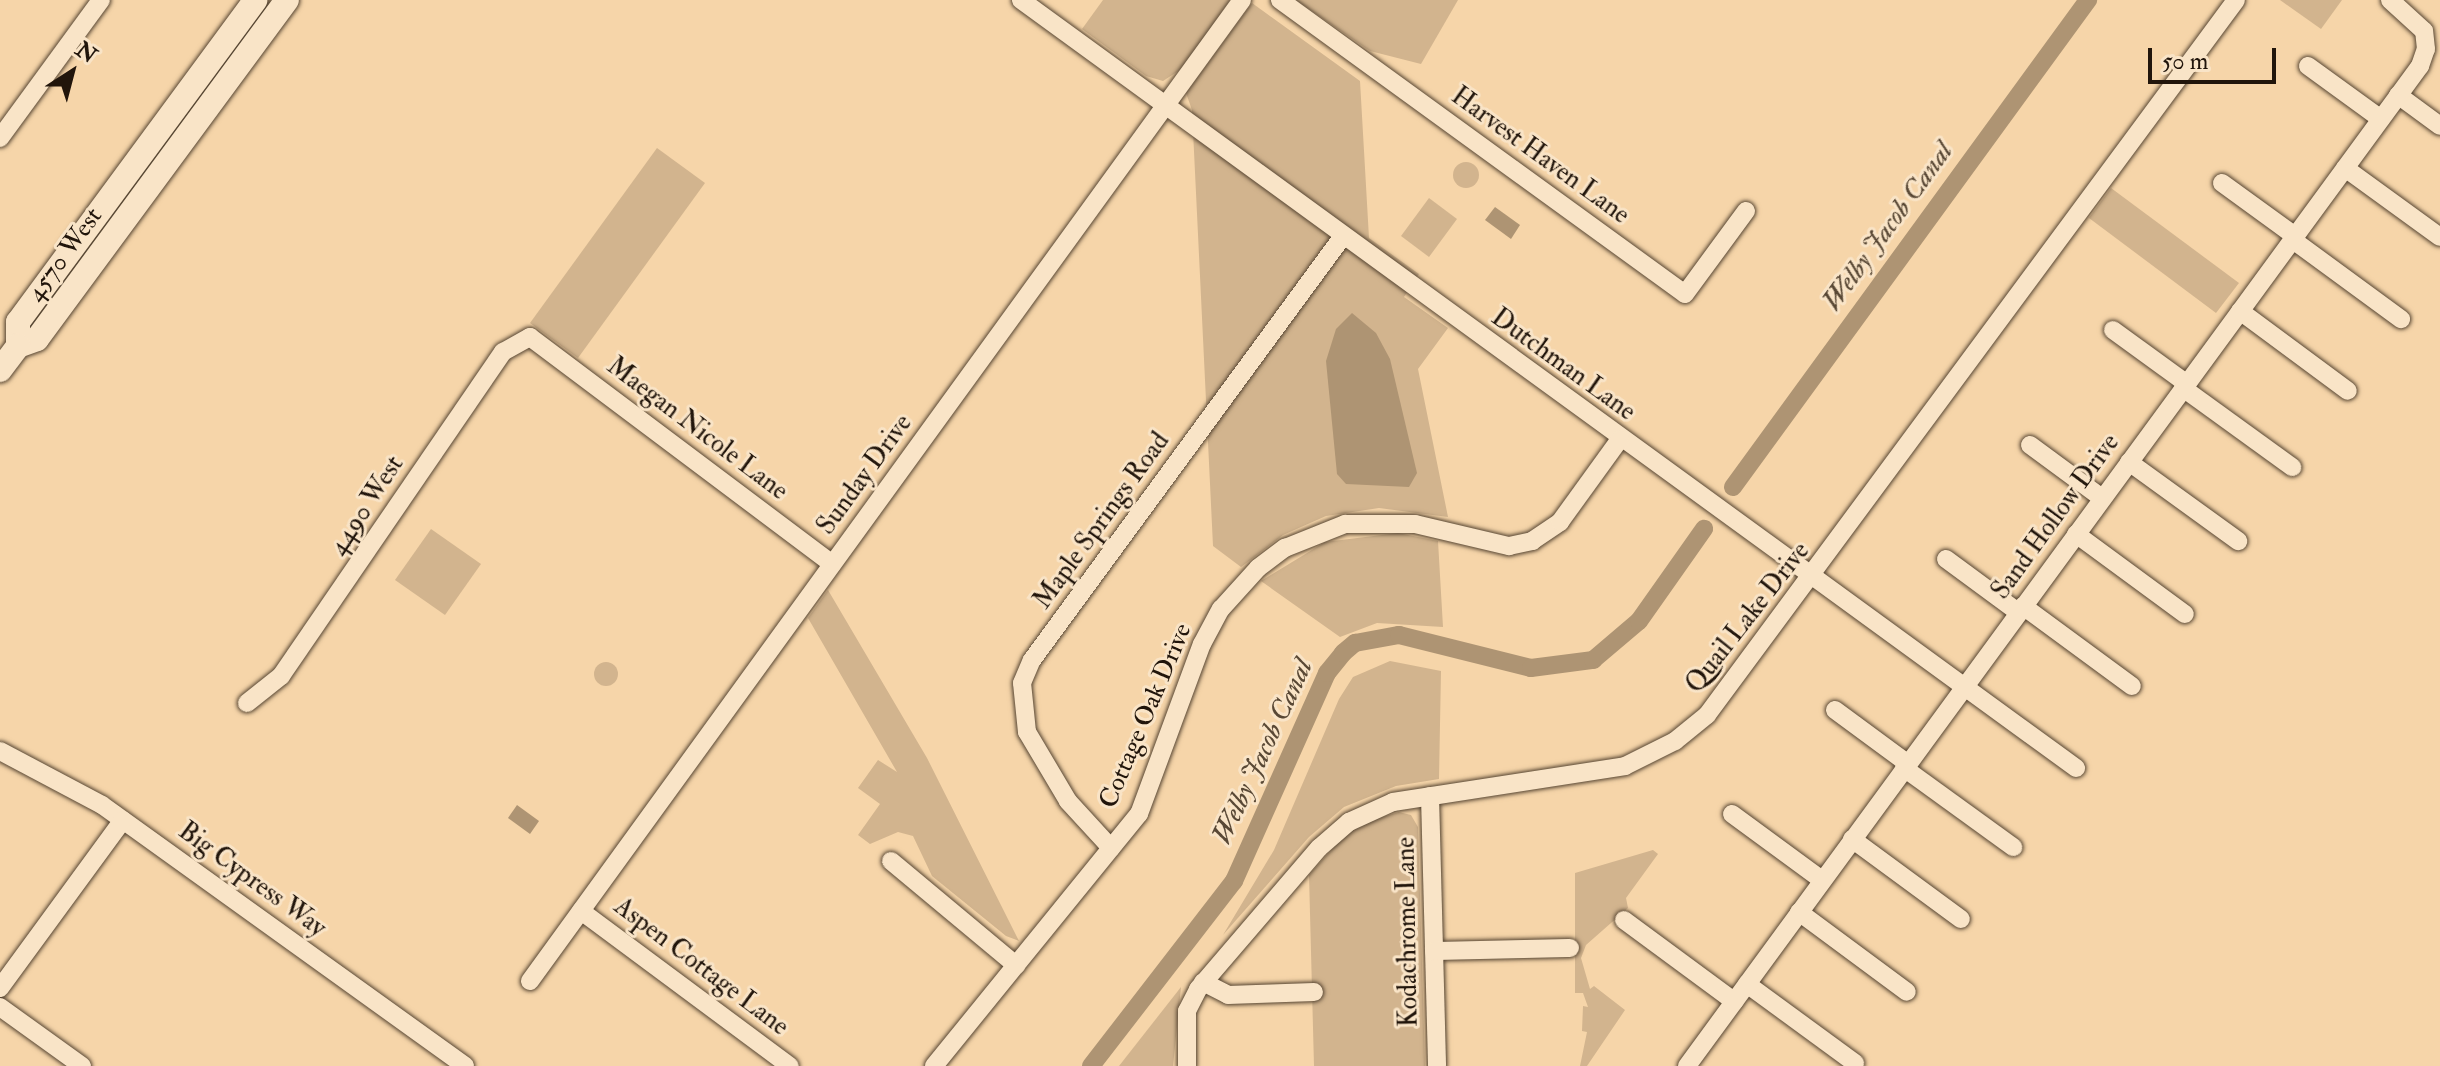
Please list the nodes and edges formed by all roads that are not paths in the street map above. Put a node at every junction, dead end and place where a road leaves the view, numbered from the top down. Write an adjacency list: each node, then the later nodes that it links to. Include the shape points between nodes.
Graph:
1 (101, 0): 14 (street)
2 (255, 0): 25 (main road, 4570 West)
3 (287, 0): 25 (main road, 4570 West, via 37,339)
4 (1021, 0): 11 (street, Dutchman Lane)
5 (1242, 0): 11 (street, Sunday Drive)
6 (1280, 0): 17 (street, Harvest Haven Lane, via 1685,294)
7 (2236, 0): 38 (street, Quail Lake Drive)
8 (2390, 0): 10 (street, Sand Hollow Drive, via 2419,23 2426,40 2420,66)
9 (2308, 66): 12 (street)
10 (2398, 95): 12 (street, Sand Hollow Drive); 13 (street)
11 (1166, 104): 18 (street, Dutchman Lane); 37 (street, Sunday Drive)
12 (2381, 119): 15 (street, Sand Hollow Drive)
13 (2440, 126)
14 (0, 138)
15 (2345, 168): 19 (street); 20 (street, Sand Hollow Drive)
16 (2222, 183): 20 (street)
17 (1746, 211)
18 (1343, 236): 29 (street, Dutchman Lane); 53 (street, Maple Springs Road, via 1032,660 1022,683 1027,732 1068,801)
19 (2440, 237)
20 (2294, 238): 21 (street, Sand Hollow Drive); 22 (street)
21 (2240, 311): 27 (street, Sand Hollow Drive); 28 (street)
22 (2401, 319)
23 (2113, 330): 27 (street)
24 (530, 337): 37 (street, Maegan Nicole Lane); 43 (street, 4490 West, via 503,352 281,676)
25 (9, 339): 26 (main road)
26 (0, 370)
27 (2185, 386): 31 (street, Sand Hollow Drive); 32 (street)
28 (2348, 391)
29 (1620, 439): 38 (street, Dutchman Lane); 53 (street, Cottage Oak Drive, via 1560,522 1532,541 1509,546 1415,524 1345,524 1285,548 1258,568 1208,632 1139,814)
30 (2030, 445): 33 (street)
31 (2129, 462): 33 (street, Sand Hollow Drive); 35 (street)
32 (2292, 467)
33 (2102, 498): 34 (street, Sand Hollow Drive)
34 (2076, 534): 39 (street, Sand Hollow Drive); 40 (street)
35 (2238, 541)
36 (1946, 559): 39 (street)
37 (832, 564): 56 (street, Sunday Drive)
38 (1813, 578): 42 (street, Dutchman Lane); 48 (street, Quail Lake Drive, via 1721,699 1659,751 1609,770)
39 (2021, 609): 41 (street); 42 (street, Sand Hollow Drive)
40 (2185, 614)
41 (2132, 686)
42 (1963, 687): 46 (street, Sand Hollow Drive); 47 (street, Dutchman Lane)
43 (247, 703)
44 (1835, 710): 46 (street)
45 (0, 751): 50 (street, Big Cypress Way, via 66,782)
46 (1906, 766): 51 (street, Sand Hollow Drive); 52 (street)
47 (2076, 768)
48 (1430, 796): 61 (street, Kodachrome Lane); 64 (street, Quail Lake Drive, via 1378,807 1333,834)
49 (1732, 814): 55 (street)
50 (123, 820): 66 (street); 74 (street, Big Cypress Way)
51 (1852, 839): 55 (street, Sand Hollow Drive); 58 (street)
52 (2013, 847)
53 (1111, 848): 62 (street, Cottage Oak Drive)
54 (891, 861): 62 (street)
55 (1822, 880): 57 (street, Sand Hollow Drive)
56 (581, 911): 63 (street, Sunday Drive); 75 (street, Aspen Cottage Lane)
57 (1799, 912): 65 (street, Sand Hollow Drive); 68 (street)
58 (1961, 919)
59 (1624, 920): 69 (street)
60 (1570, 948): 61 (street)
61 (1434, 951): 78 (street, Kodachrome Lane)
62 (1016, 965): 76 (street, Cottage Oak Drive)
63 (530, 981)
64 (1203, 982): 67 (street, via 1228,995); 77 (street, Quail Lake Drive, via 1187,1011)
65 (1747, 984): 69 (street, Sand Hollow Drive); 72 (street)
66 (0, 988)
67 (1314, 992)
68 (1907, 992)
69 (1734, 1001): 71 (street, Sand Hollow Drive)
70 (0, 1007): 73 (street)
71 (1696, 1063)
72 (1855, 1063)
73 (82, 1066)
74 (465, 1066)
75 (790, 1066)
76 (934, 1066)
77 (1187, 1066)
78 (1437, 1066)

